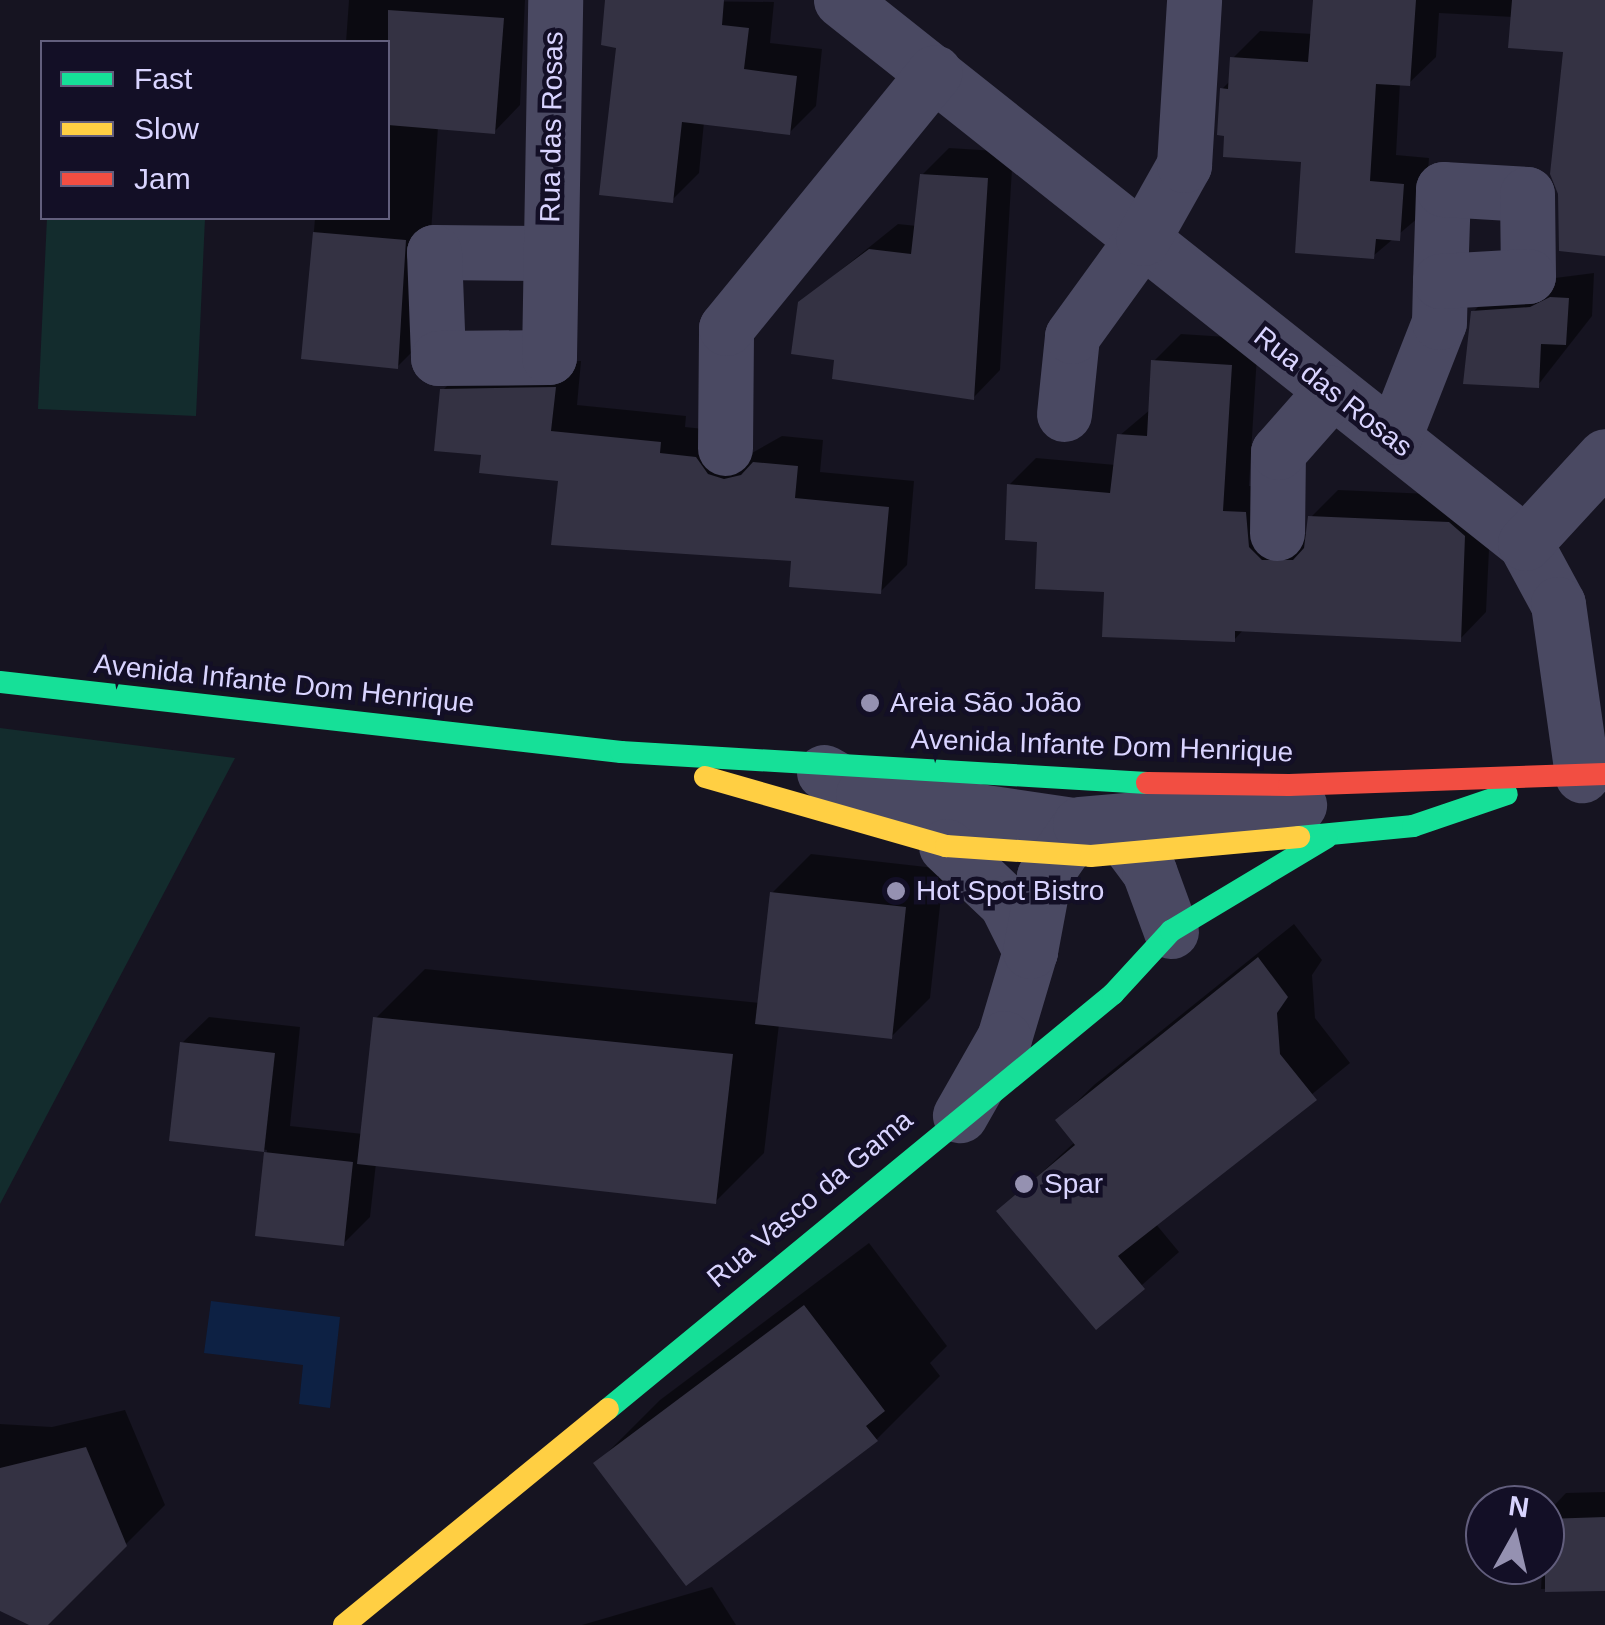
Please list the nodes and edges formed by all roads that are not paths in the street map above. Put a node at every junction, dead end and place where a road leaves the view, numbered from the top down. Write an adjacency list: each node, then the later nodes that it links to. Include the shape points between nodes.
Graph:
1 (554, 0): 6 (street, Rua das Rosas)
2 (842, 0): 4 (street, Rua das Rosas)
3 (1194, 0): 5 (street, via 1184,165)
4 (920, 40): 5 (street, Rua das Rosas); 11 (street, via 726,328)
5 (1143, 238): 8 (street, Rua das Rosas); 9 (street, via 1072,336)
6 (550, 253)
7 (1440, 281): 10 (street, via 1439,322)
8 (1330, 393): 10 (street, Rua das Rosas); 13 (street, via 1278,452)
9 (1064, 414)
10 (1394, 437): 14 (street, Rua das Rosas)
11 (725, 448)
12 (1605, 456): 14 (street)
13 (1277, 533)
14 (1524, 544): 18 (street, Rua das Rosas, via 1558,604)
15 (0, 682): 16 (street, Avenida Infante Dom Henrique)
16 (620, 752): 17 (street, Avenida Infante Dom Henrique); 22 (street, Avenida Infante Dom Henrique)
17 (805, 762): 19 (street, Avenida Infante Dom Henrique, via 1058,781); 21 (street, via 863,794)
18 (1593, 774): 19 (street, Avenida Infante Dom Henrique); 20 (street, via 1413,826)
19 (1352, 783): 21 (street, via 1295,807)
20 (1326, 838): 23 (street); 24 (street, Rua Vasco da Gama)
21 (1070, 839): 22 (street, Avenida Infante Dom Henrique); 23 (street, via 1120,832); 25 (street, via 1044,876)
22 (946, 846): 25 (street, via 1006,903)
23 (1136, 854): 24 (street)
24 (1172, 931): 26 (street, Rua Vasco da Gama, via 1112,994)
25 (1030, 951): 26 (street, via 1004,1038)
26 (960, 1114): 27 (street, Rua Vasco da Gama)
27 (344, 1625)

